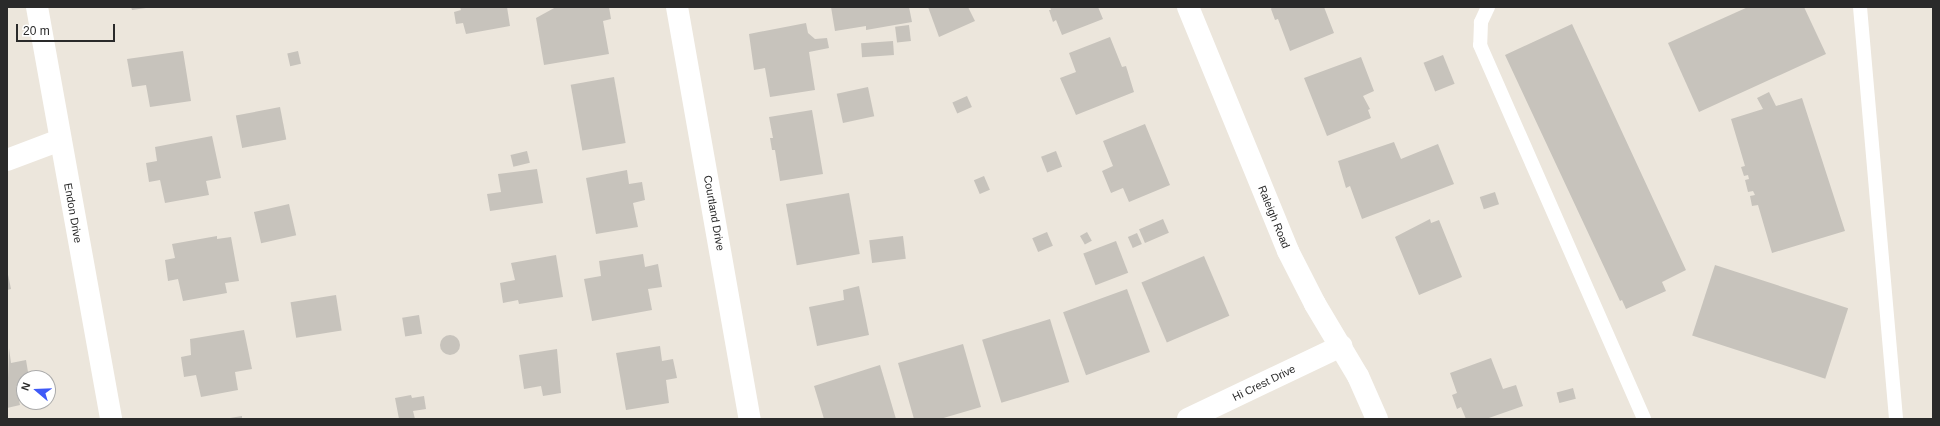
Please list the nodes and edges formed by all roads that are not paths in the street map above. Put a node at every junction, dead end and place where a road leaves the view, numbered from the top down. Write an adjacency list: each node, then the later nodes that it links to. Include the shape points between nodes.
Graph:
1 (38, 7): 6 (street, Endon Drive)
2 (677, 7): 10 (street, Courtland Drive)
3 (1188, 7): 8 (street, Raleigh Road, via 1288,251)
4 (1488, 7): 13 (lane, via 1481,22 1480,46)
5 (1860, 7): 14 (lane)
6 (60, 140): 7 (street); 9 (street, Endon Drive)
7 (7, 160)
8 (1340, 346): 11 (street, Hi Crest Drive); 12 (street, Raleigh Road, via 1358,376)
9 (111, 419)
10 (750, 419)
11 (1188, 419)
12 (1377, 419)
13 (1644, 419)
14 (1896, 419)

